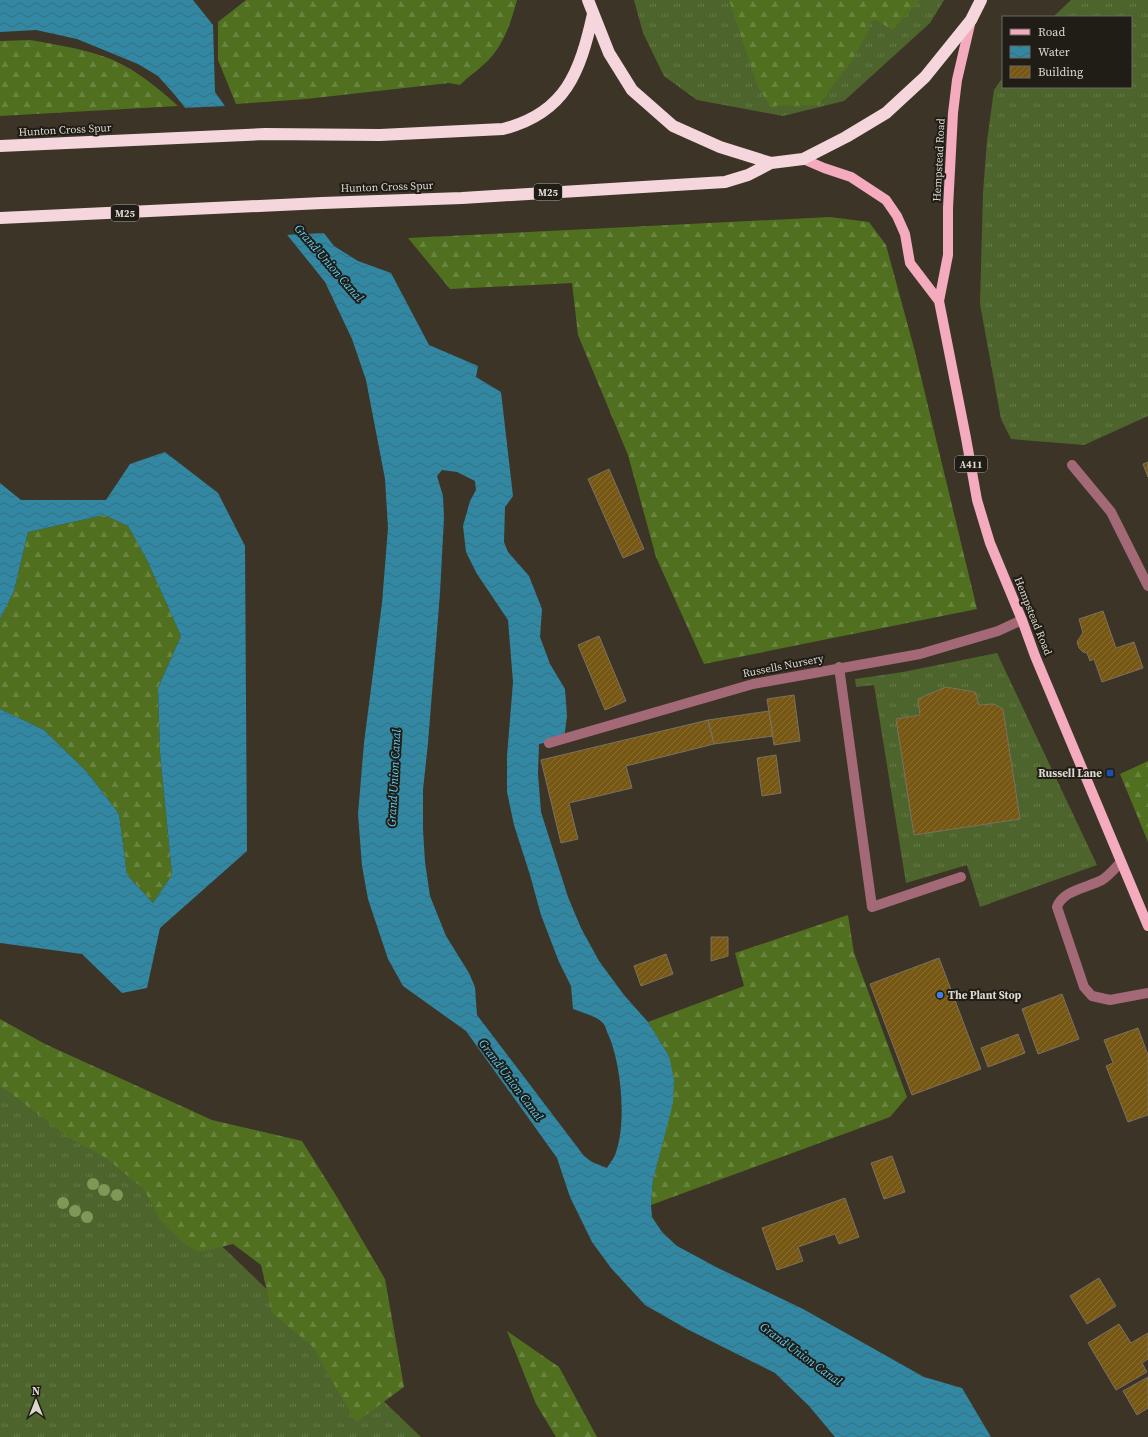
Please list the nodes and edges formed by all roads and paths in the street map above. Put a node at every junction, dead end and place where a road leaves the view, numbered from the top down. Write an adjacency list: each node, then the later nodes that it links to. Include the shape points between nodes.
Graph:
1 (588, 0): 3 (highway)
2 (981, 0): 4 (highway)
3 (593, 14): 5 (highway, Hunton Cross Spur, via 584,53 563,93 540,114 503,129 380,135 265,134); 7 (highway, via 609,53 632,90 673,126 720,147)
4 (972, 20): 6 (highway, via 925,77 886,113); 9 (main road, Hempstead Road / A411, via 953,113 948,255)
5 (0, 146)
6 (803, 159): 7 (highway); 9 (main road, Hempstead Road / A411, via 851,177 886,200 905,234 910,263)
7 (770, 163): 8 (highway, Hunton Cross Spur / M25, via 748,175 725,182 462,198)
8 (0, 218)
9 (939, 301): 12 (main road, Hempstead Road / A411, via 977,500 990,543)
10 (1072, 465): 11 (street, via 1111,512)
11 (1148, 586)
12 (1022, 620): 13 (street, Russells Nursery, via 920,654); 15 (main road, Hempstead Road / A411)
13 (839, 668): 14 (street, Russells Nursery, via 753,684); 16 (street, via 872,907)
14 (549, 743)
15 (1121, 862): 17 (main road, Hempstead Road / A411); 18 (street, via 1103,879 1070,893 1059,901 1056,907 1084,987 1092,996 1110,1000)
16 (961, 877)
17 (1148, 926)
18 (1148, 993)

